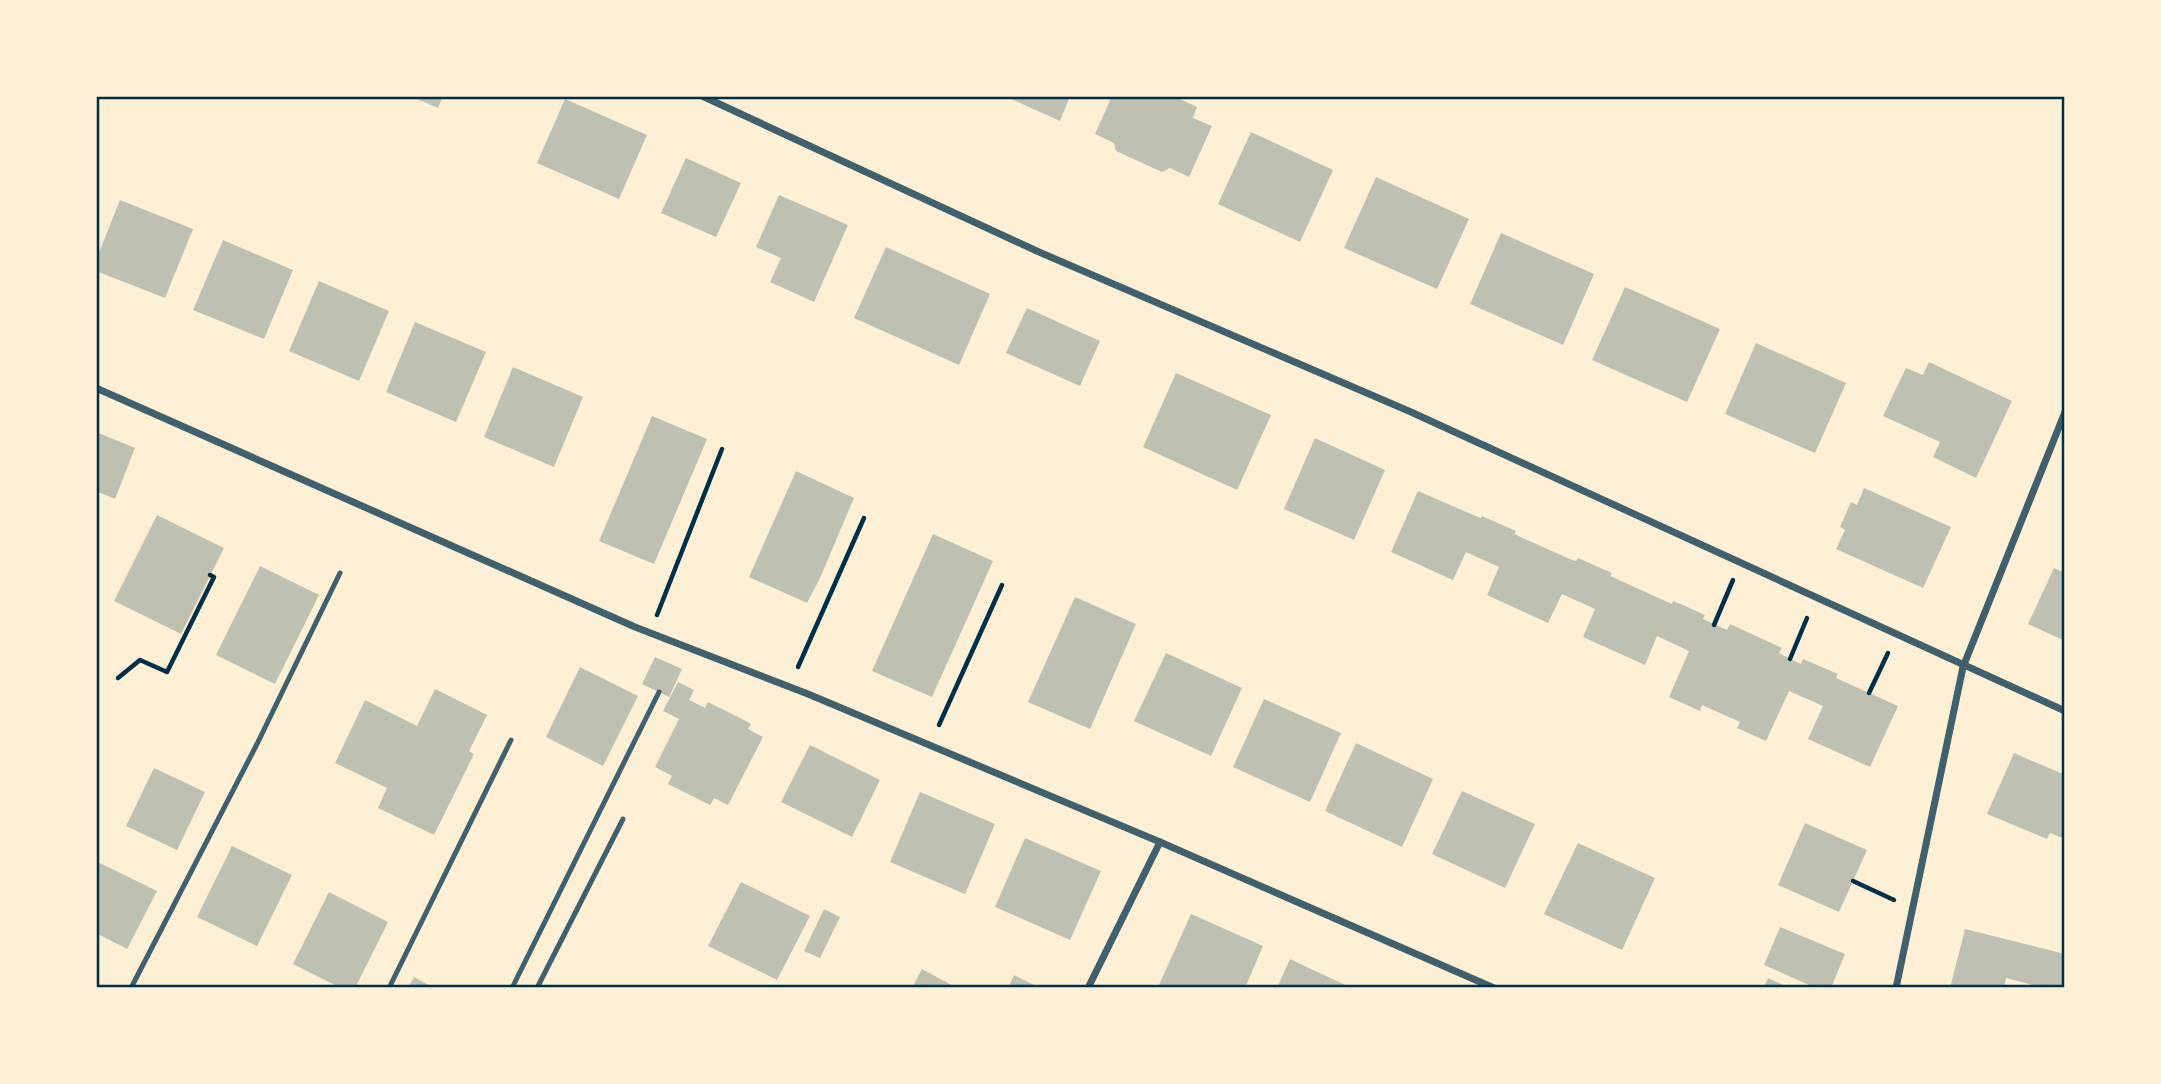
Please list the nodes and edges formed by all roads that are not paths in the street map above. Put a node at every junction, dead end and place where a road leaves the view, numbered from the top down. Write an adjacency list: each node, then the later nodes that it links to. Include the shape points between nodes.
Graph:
1 (702, 96): 5 (street, via 1027,246 1411,412)
2 (96, 388): 10 (street, via 650,633)
3 (2065, 412): 5 (street)
4 (340, 573): 11 (lane)
5 (1963, 667): 7 (street); 17 (street)
6 (659, 691): 13 (lane)
7 (2065, 712)
8 (511, 740): 12 (lane)
9 (623, 819): 14 (lane)
10 (1160, 842): 15 (street); 16 (street)
11 (131, 988)
12 (389, 988)
13 (512, 988)
14 (537, 988)
15 (1088, 988)
16 (1494, 988)
17 (1896, 988)

